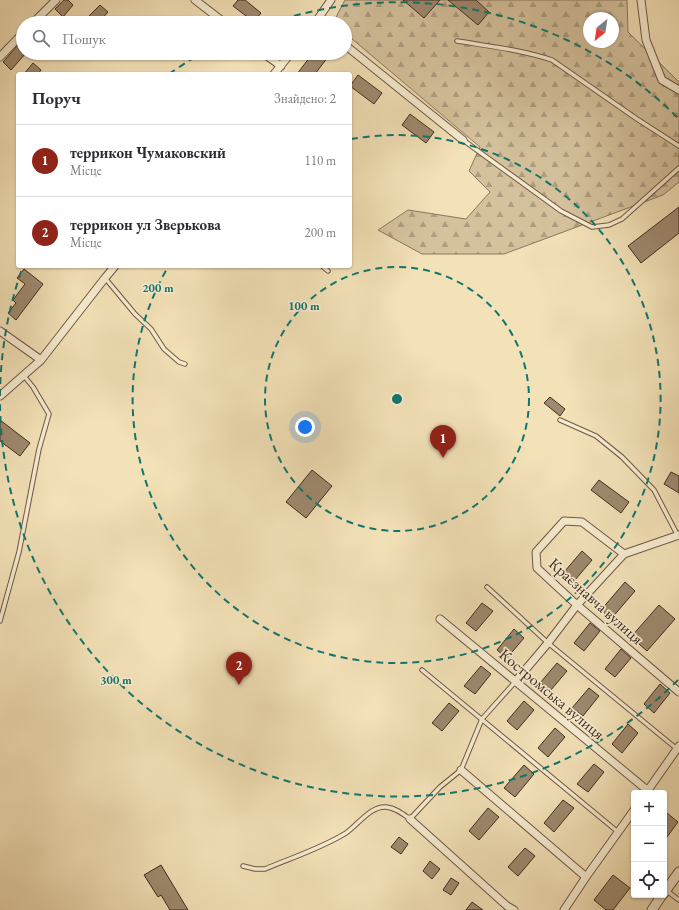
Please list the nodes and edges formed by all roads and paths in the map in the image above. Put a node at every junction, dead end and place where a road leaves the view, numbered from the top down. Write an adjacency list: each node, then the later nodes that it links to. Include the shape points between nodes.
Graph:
1 (56, 0): 5 (street)
2 (195, 0): 6 (street)
3 (331, 0): 7 (street)
4 (641, 0): 16 (street, via 646,40 662,80)
5 (40, 16)
6 (215, 16)
7 (321, 16)
8 (16, 41): 11 (street)
9 (457, 41): 18 (lane, via 552,60)
10 (352, 51): 17 (street)
11 (0, 57)
12 (273, 60): 14 (street)
13 (285, 60): 14 (street)
14 (280, 66): 15 (street)
15 (276, 72)
16 (679, 90)
17 (462, 140): 19 (lane, via 561,211 592,227 609,225 622,219)
18 (679, 146)
19 (679, 168)
20 (113, 268): 23 (street)
21 (324, 268): 22 (lane)
22 (328, 271)
23 (105, 278): 25 (street); 26 (lane, via 151,329 164,349)
24 (0, 331): 25 (street)
25 (41, 360): 27 (street)
26 (185, 364)
27 (23, 375): 28 (street); 35 (lane, via 33,386 49,414 38,449 19,552)
28 (0, 396)
29 (560, 420): 30 (lane, via 596,436 622,457 654,490)
30 (679, 536): 31 (street)
31 (624, 554): 33 (street); 33 (street, Краєзнавча вулиця, via 582,522 564,521 536,552 537,568)
32 (486, 587): 36 (lane)
33 (577, 605): 36 (street); 39 (street, Краєзнавча вулиця)
34 (440, 619): 38 (street, Костромська вулиця)
35 (0, 621)
36 (548, 643): 38 (street); 41 (lane)
37 (422, 670): 40 (lane)
38 (515, 682): 40 (lane); 43 (street, Костромська вулиця)
39 (679, 692)
40 (482, 719): 42 (lane); 47 (lane)
41 (678, 747): 44 (street)
42 (461, 770): 46 (lane, via 440,787); 50 (street)
43 (644, 790)
44 (647, 790)
45 (631, 814): 47 (street)
46 (410, 819): 48 (lane, via 396,809 386,807 374,810 346,833 322,845 265,869); 55 (street)
47 (618, 832): 50 (street)
48 (243, 866)
49 (679, 872): 51 (street)
50 (586, 878): 56 (street)
51 (667, 889)
52 (667, 894): 54 (lane)
53 (660, 898): 57 (street)
54 (679, 900)
55 (514, 910)
56 (564, 910)
57 (652, 910)

